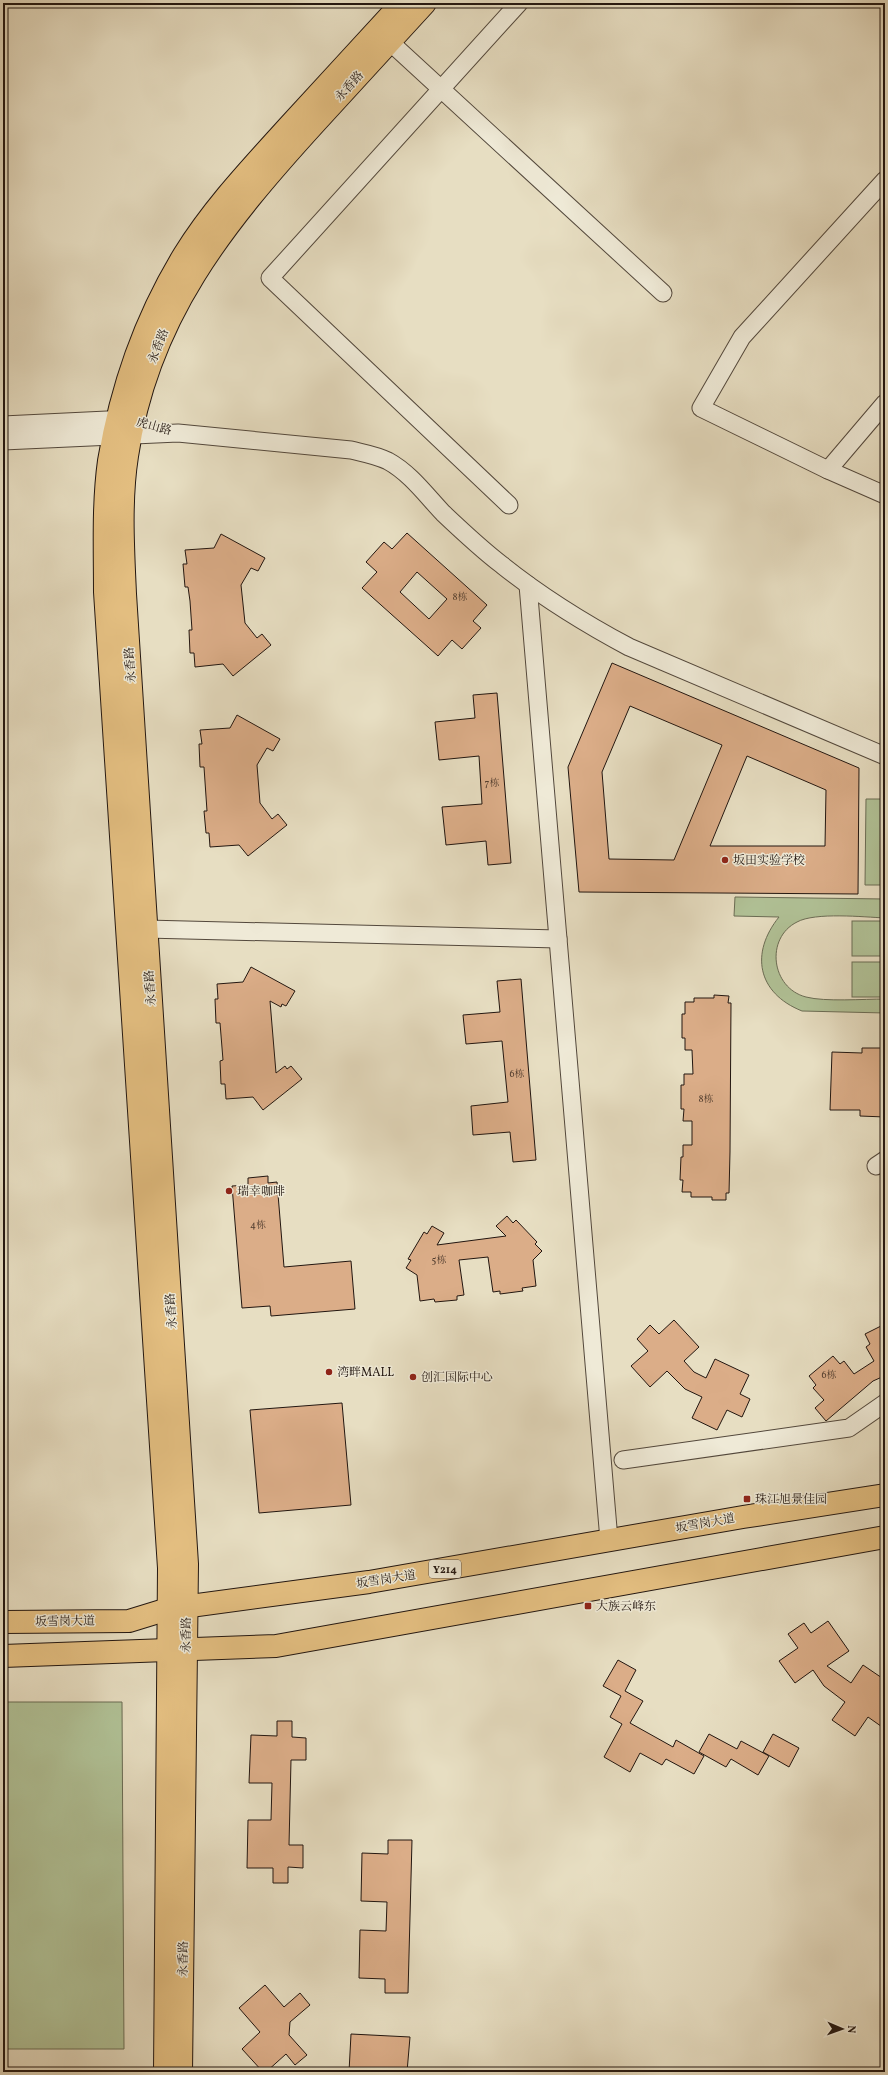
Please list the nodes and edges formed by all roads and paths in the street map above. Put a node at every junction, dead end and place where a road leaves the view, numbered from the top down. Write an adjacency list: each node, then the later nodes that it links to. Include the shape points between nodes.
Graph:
1 (402, 3): 10 (main road, 永香路, via 249,169 201,229 152,314 130,369)
2 (425, 3): 4 (main road, 永香路)
3 (519, 3): 5 (street)
4 (390, 42): 5 (street); 10 (main road, 永香路, via 263,180 216,240 168,320)
5 (441, 89): 7 (street); 14 (street, via 270,278)
6 (885, 180): 12 (street, via 742,337 701,408)
7 (663, 293)
8 (885, 403): 12 (street)
9 (3, 425): 10 (street, 虎山路)
10 (124, 427): 11 (street, 虎山路); 15 (street, 虎山路, via 370,454 404,472 472,540); 17 (main road, 永香路, via 124,554); 24 (main road, 永香路, via 109,463 105,517 105,592 168,1554)
11 (3, 441)
12 (828, 470): 13 (street)
13 (885, 495)
14 (509, 505)
15 (528, 586): 16 (street, 虎山路, via 629,647); 18 (street)
16 (885, 756)
17 (146, 929): 18 (street); 24 (main road, 永香路, via 186,1564)
18 (558, 939): 23 (street)
19 (885, 1403): 20 (street, via 849,1428)
20 (623, 1460)
21 (882, 1494): 23 (main road, 坂雪岗大道 / Y214)
22 (885, 1537): 26 (main road, via 276,1646)
23 (609, 1540): 24 (main road, 坂雪岗大道 / Y214, via 369,1582)
24 (177, 1608): 25 (main road, 坂雪岗大道 / Y214, via 129,1620); 26 (main road, 永香路)
25 (3, 1622)
26 (177, 1651): 27 (main road); 28 (main road, 永香路); 29 (main road, 永香路)
27 (3, 1656)
28 (165, 2072)
29 (181, 2072)

